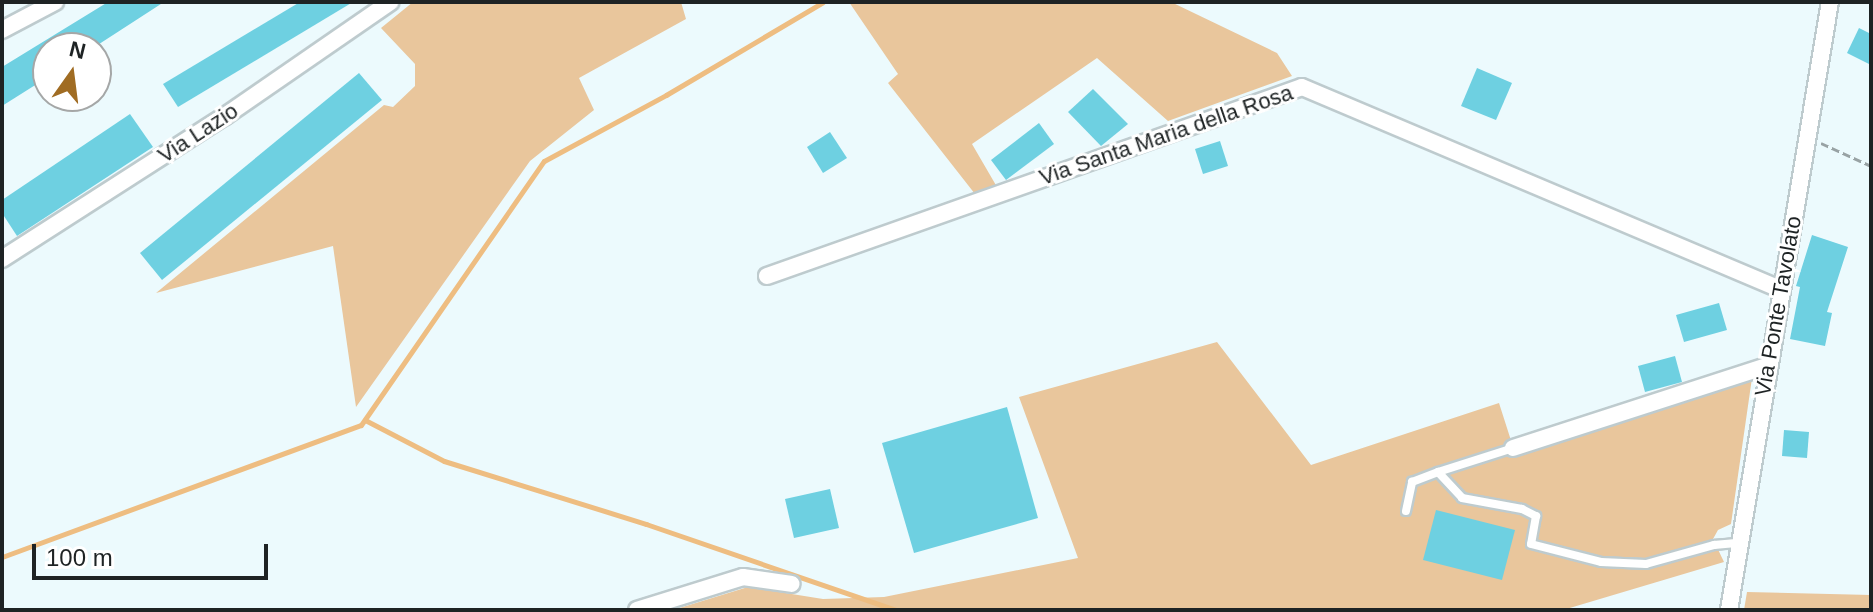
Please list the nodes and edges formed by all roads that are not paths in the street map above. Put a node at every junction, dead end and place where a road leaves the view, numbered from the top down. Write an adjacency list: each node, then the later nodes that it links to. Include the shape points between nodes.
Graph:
1 (55, 2): 4 (street)
2 (390, 2): 5 (street, Via Lazio)
3 (1830, 2): 7 (street, Via Ponte Tavolato)
4 (2, 30)
5 (2, 259)
6 (767, 276): 7 (street, Via Santa Maria della Rosa, via 1302,87)
7 (1780, 289): 8 (street, Via Ponte Tavolato)
8 (1767, 366): 9 (street); 12 (street, Via Ponte Tavolato)
9 (1513, 448): 10 (lane)
10 (1438, 472): 11 (lane, via 1412,482); 12 (lane, via 1462,498 1536,516 1531,544 1601,562 1646,564)
11 (1406, 511)
12 (1739, 543): 15 (street, Via Ponte Tavolato)
13 (792, 584): 14 (street, via 743,577)
14 (637, 610)
15 (1729, 610)

